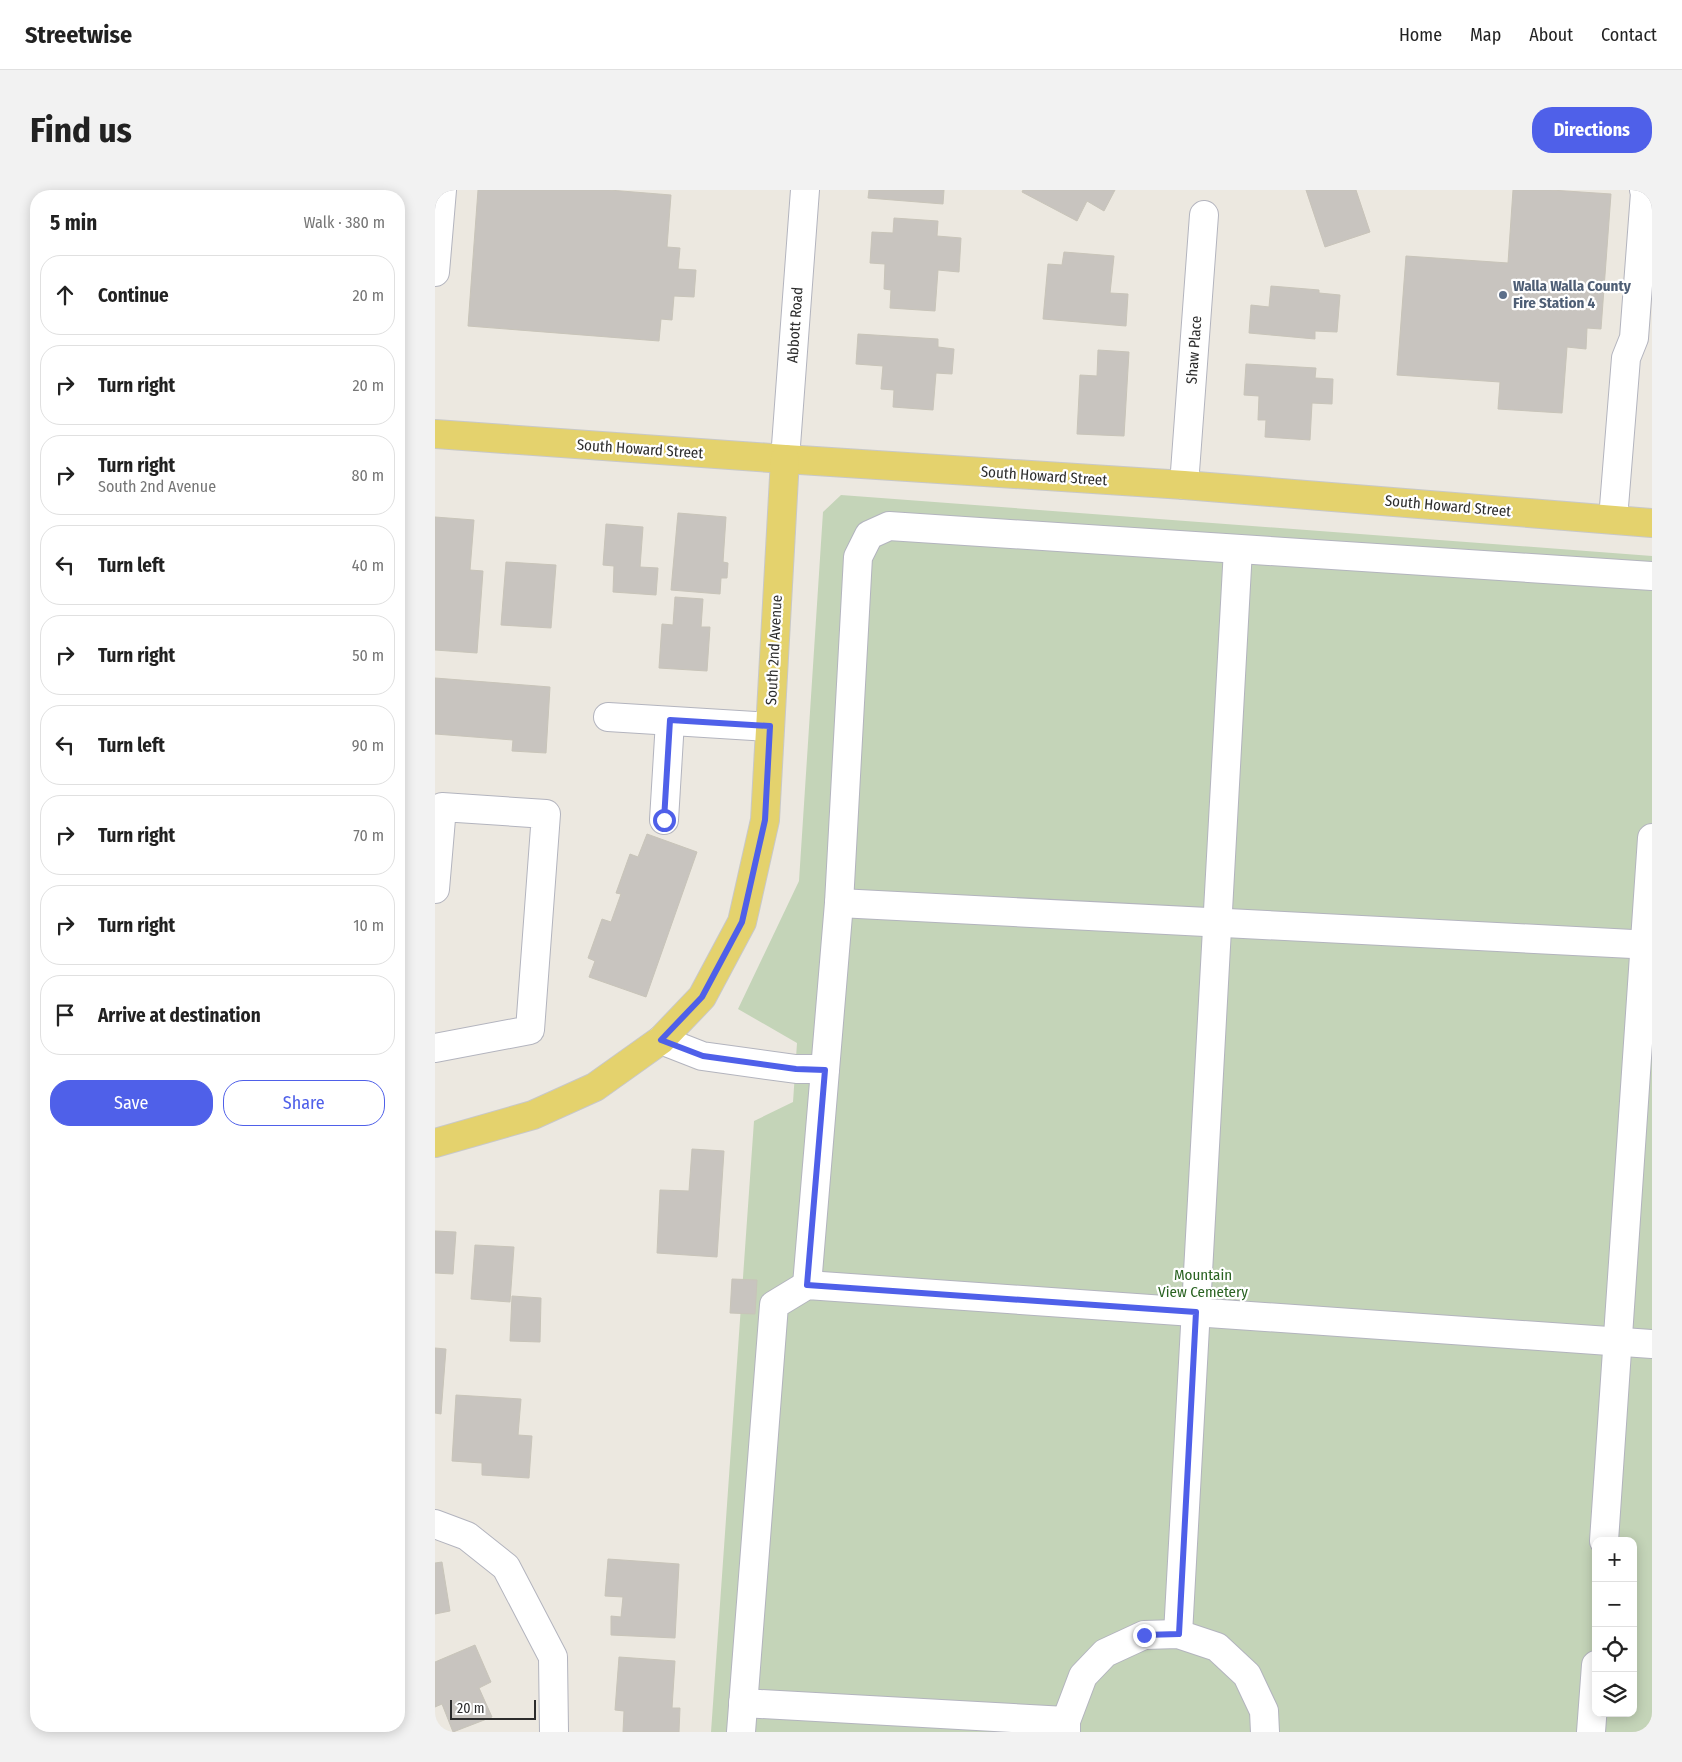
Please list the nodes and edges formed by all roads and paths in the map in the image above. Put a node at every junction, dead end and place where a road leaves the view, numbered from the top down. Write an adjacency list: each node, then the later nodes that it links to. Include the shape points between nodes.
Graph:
1 (442, 190): 5 (street)
2 (805, 190): 7 (street, Abbott Road)
3 (1644, 190): 9 (street, via 1634,338 1626,358)
4 (1204, 215): 8 (street, Shaw Place)
5 (435, 272)
6 (435, 434): 7 (main road, South Howard Street)
7 (785, 459): 8 (main road, South Howard Street); 15 (main road, South 2nd Avenue)
8 (1184, 485): 9 (main road, South Howard Street)
9 (1613, 519): 10 (main road, South Howard Street)
10 (1652, 522)
11 (1238, 549): 12 (street); 19 (street, via 889,526 869,535 858,557); 20 (street)
12 (1652, 576)
13 (608, 717): 14 (street)
14 (670, 720): 15 (street); 16 (street)
15 (770, 726): 22 (main road, South 2nd Avenue, via 765,820 742,922 702,997)
16 (664, 820)
17 (1652, 838): 21 (street)
18 (435, 889): 23 (street, via 442,808 546,814 530,1030)
19 (839, 903): 20 (street); 24 (street)
20 (1218, 923): 21 (street); 27 (street)
21 (1648, 945): 28 (street)
22 (661, 1040): 24 (street, via 703,1056); 25 (main road, South 2nd Avenue, via 595,1087 533,1115)
23 (435, 1048)
24 (825, 1070): 26 (street)
25 (435, 1143)
26 (807, 1285): 27 (street); 34 (street, via 774,1306)
27 (1196, 1312): 28 (street); 32 (street)
28 (1618, 1341): 29 (street); 31 (street)
29 (1652, 1344)
30 (435, 1524): 36 (street, via 467,1536 505,1566 553,1657)
31 (1604, 1537)
32 (1179, 1634): 35 (street, via 1144,1635 1105,1653 1083,1676); 38 (street, via 1217,1647 1247,1675 1264,1711)
33 (1595, 1672): 39 (street)
34 (743, 1703): 35 (street); 37 (street)
35 (1066, 1727)
36 (554, 1732)
37 (741, 1732)
38 (1265, 1732)
39 (1591, 1732)

